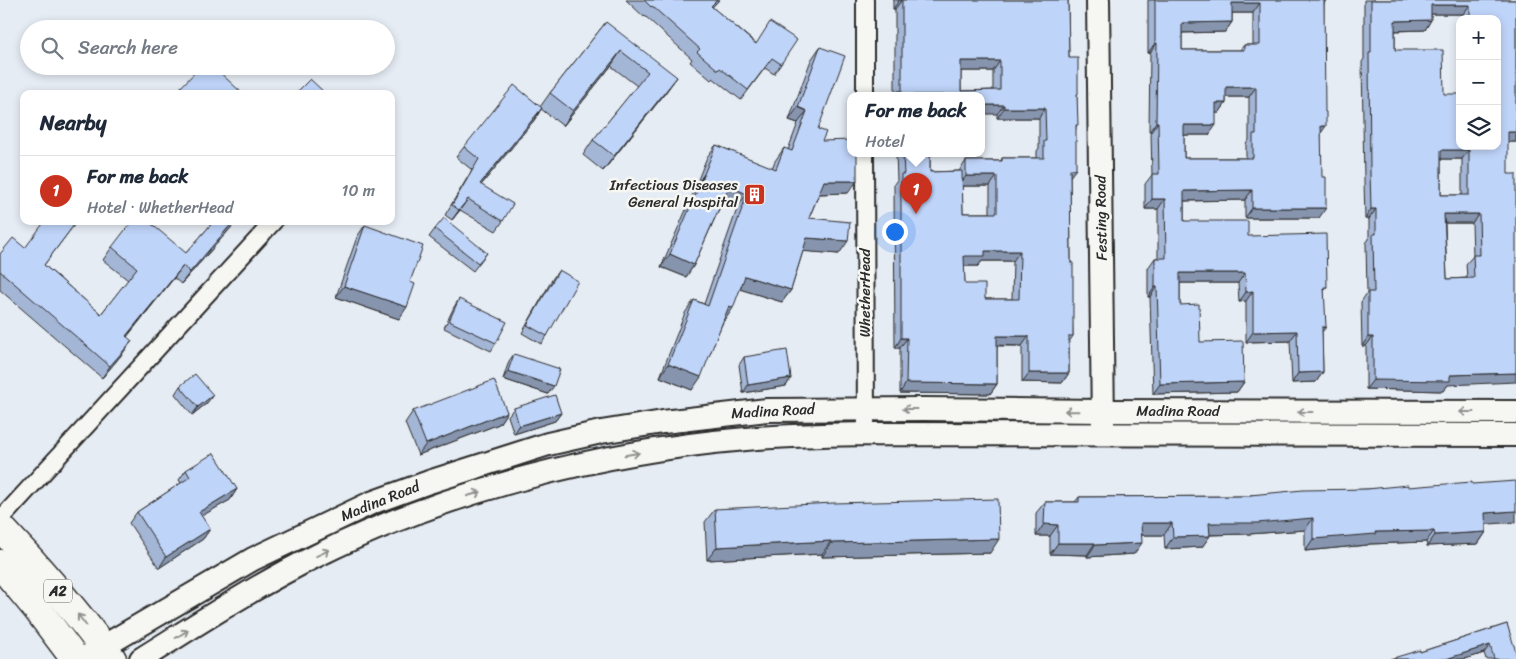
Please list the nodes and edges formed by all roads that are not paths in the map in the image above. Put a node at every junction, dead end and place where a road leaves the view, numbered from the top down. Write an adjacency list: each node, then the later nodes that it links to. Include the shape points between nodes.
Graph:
1 (865, 0): 3 (street)
2 (1098, 0): 7 (main road, Festing Road)
3 (865, 92)
4 (865, 157): 6 (street, WhetherHead)
5 (270, 225): 14 (street)
6 (865, 410): 7 (main road, Madina Road, one-way to 6); 10 (street, WhetherHead); 17 (main road, Madina Road, via 767,410 601,432 548,444 429,482 371,503 253,559)
7 (1103, 411): 8 (main road, Madina Road, one-way to 7); 13 (main road, Festing Road)
8 (1341, 412): 9 (main road, Madina Road, one-way to 8); 11 (street)
9 (1516, 412)
10 (866, 434): 13 (main road, Madina Road); 19 (main road, Madina Road, one-way to 10, via 319,554 465,496 551,471 678,447 746,439)
11 (1342, 435): 12 (main road, Madina Road); 13 (main road, Madina Road)
12 (1516, 435)
13 (1103, 436)
14 (0, 520)
15 (0, 527): 17 (highway, A2, one-way to 15, via 77,613)
16 (0, 564): 18 (highway, A2)
17 (99, 655)
18 (75, 659)
19 (141, 659)

